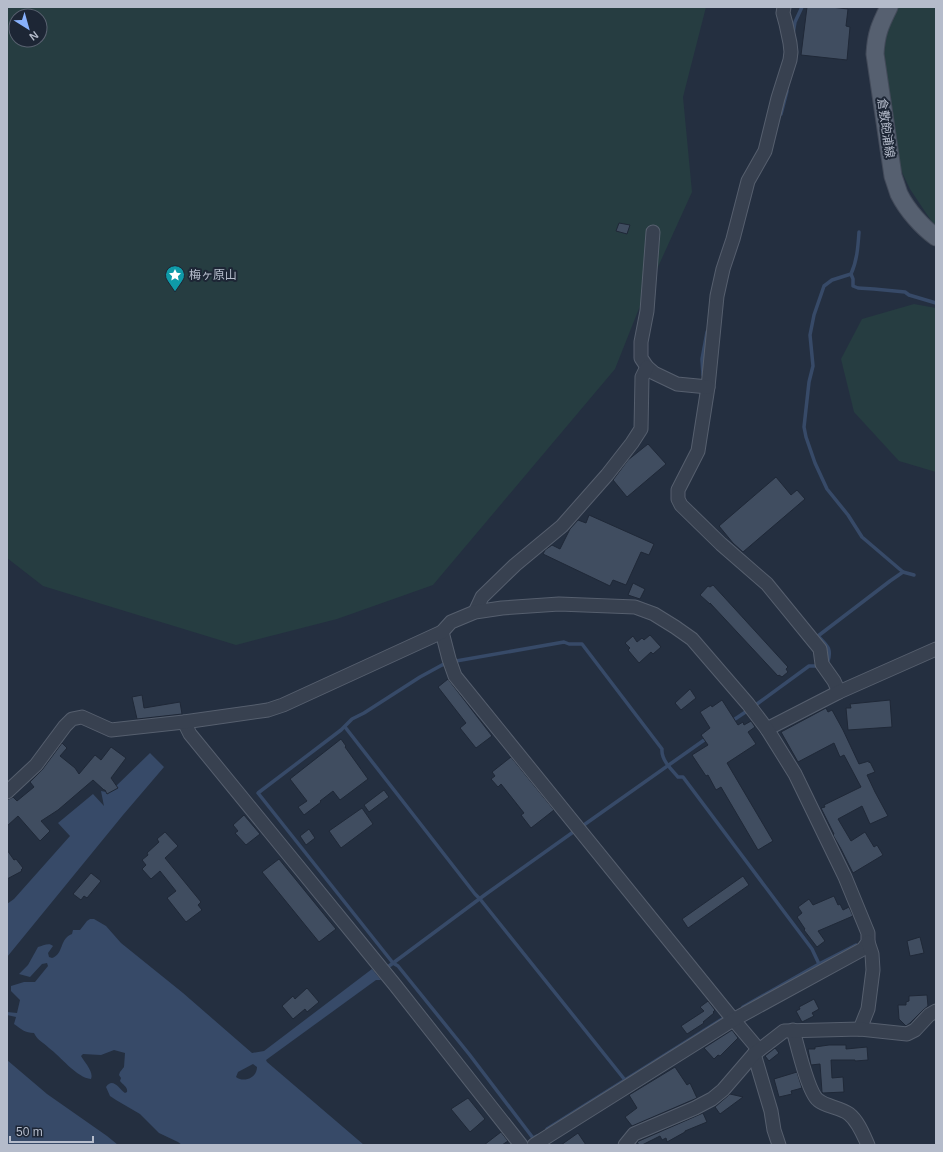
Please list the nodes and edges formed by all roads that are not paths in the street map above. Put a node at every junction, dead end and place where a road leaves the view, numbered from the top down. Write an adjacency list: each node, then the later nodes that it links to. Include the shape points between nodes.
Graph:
1 (784, 7): 6 (street, via 790,60 765,151 748,181 723,269 717,296)
2 (889, 7): 4 (main road, 倉敷飽浦線, via 879,26 875,54 893,176 907,208)
3 (653, 232): 5 (street, via 647,311 641,342 641,358)
4 (936, 238)
5 (647, 367): 6 (street, via 677,384); 7 (street, via 642,377 641,429 632,443 562,526 515,565 482,598)
6 (708, 387): 10 (street, via 698,451 678,490 678,499 721,544 767,584 820,649 822,664)
7 (475, 612): 8 (street, via 451,622); 12 (street, via 559,604 635,607 654,614 692,639)
8 (442, 632): 11 (street, via 283,705 268,710); 16 (street, via 455,676)
9 (936, 649): 10 (street)
10 (839, 692): 12 (street)
11 (184, 722): 13 (street, via 111,730 82,717 72,719 36,765); 20 (street, via 190,734 395,985)
12 (767, 729): 14 (street, via 795,774 818,820 868,933)
13 (7, 792)
14 (868, 942): 16 (street, via 863,949); 17 (street, via 873,970 868,1008)
15 (936, 1011): 17 (street, via 907,1034)
16 (730, 1016): 19 (street); 21 (street)
17 (860, 1029): 18 (street)
18 (793, 1030): 19 (street, via 784,1031); 24 (street, via 811,1090 817,1099 825,1104 848,1113 857,1122)
19 (757, 1052): 22 (street, via 712,1099 634,1134); 23 (street)
20 (521, 1145)
21 (534, 1145)
22 (625, 1145)
23 (779, 1145)
24 (868, 1145)

